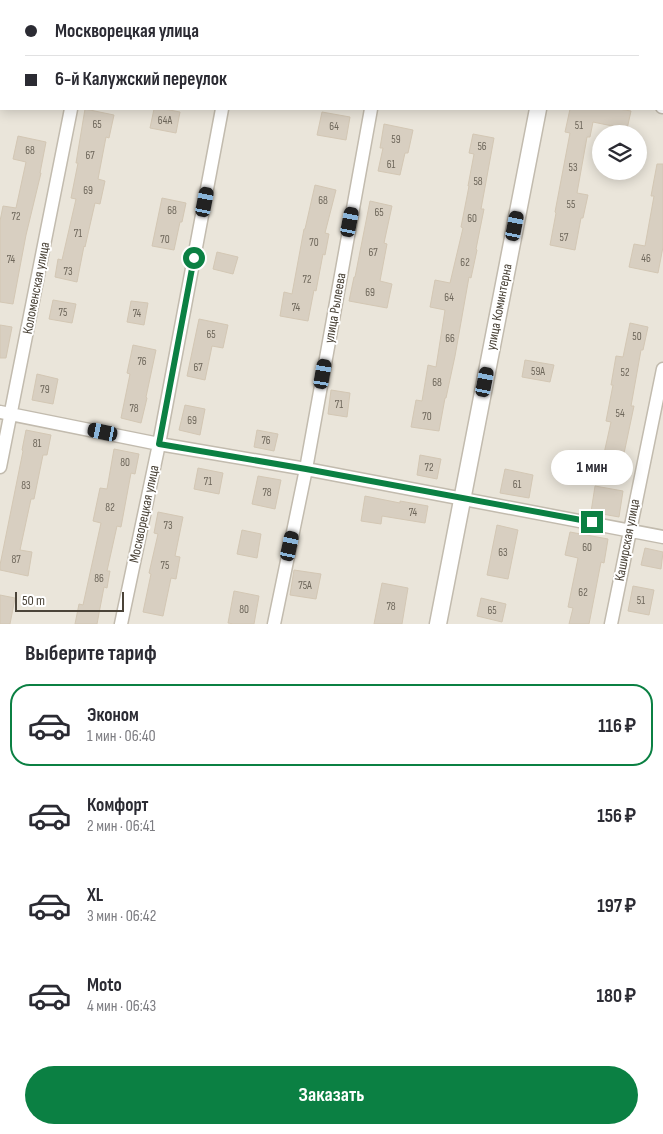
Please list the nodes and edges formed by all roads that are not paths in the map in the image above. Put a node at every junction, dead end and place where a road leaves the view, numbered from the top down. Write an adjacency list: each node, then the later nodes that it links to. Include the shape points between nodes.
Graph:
1 (71, 110): 6 (street, Коломенская улица)
2 (222, 110): 7 (street, Москворецкая улица)
3 (371, 110): 9 (street, улица Рылеева)
4 (538, 110): 10 (street, улица Коминтерна)
5 (663, 369): 11 (street, Каширская улица)
6 (6, 412): 7 (street); 8 (street, Коломенская улица)
7 (159, 444): 9 (street); 13 (street, Москворецкая улица)
8 (0, 467)
9 (306, 469): 10 (street); 14 (street, улица Рылеева)
10 (462, 498): 11 (street); 15 (street, улица Коминтерна)
11 (629, 529): 12 (street); 16 (street, Каширская улица)
12 (663, 536)
13 (122, 624)
14 (274, 624)
15 (438, 624)
16 (611, 624)

